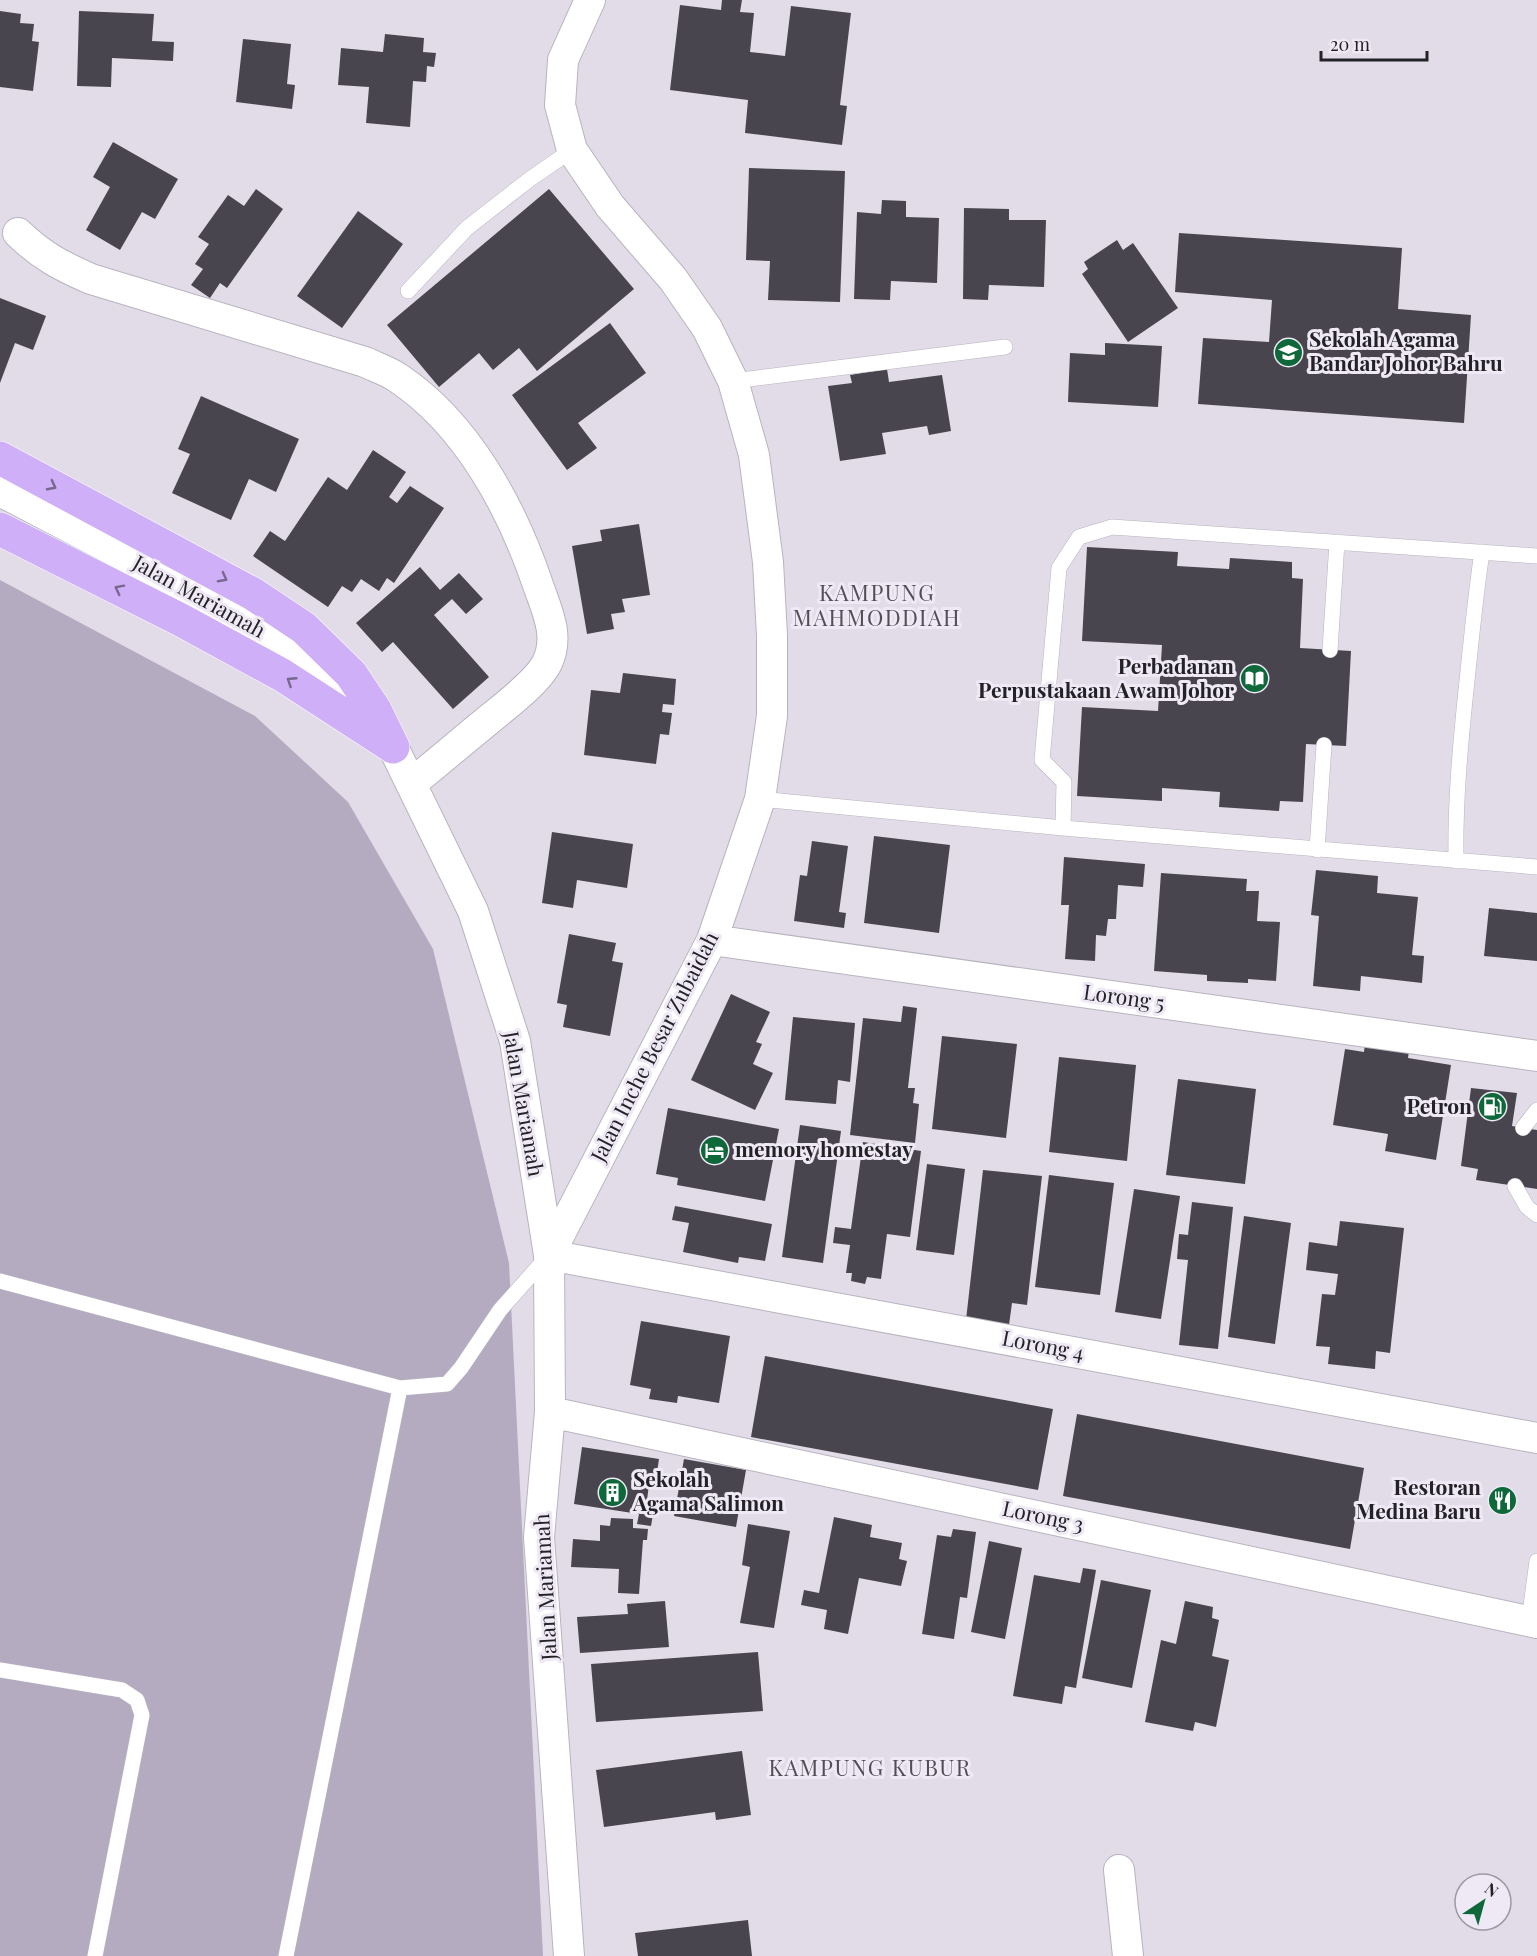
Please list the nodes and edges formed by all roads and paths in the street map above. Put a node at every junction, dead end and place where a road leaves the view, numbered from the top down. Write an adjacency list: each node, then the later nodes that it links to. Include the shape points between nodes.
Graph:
1 (590, 0): 2 (street, Jalan Inche Besar Zubaidah, via 563,60 560,105)
2 (572, 150): 4 (lane, via 468,228); 6 (street, Jalan Inche Besar Zubaidah, via 610,207 673,279 701,318)
3 (18, 233): 16 (street, via 60,266 91,279 365,362 397,377 454,429 486,472 525,546 553,628 553,644 546,664 513,700)
4 (408, 291)
5 (1005, 347): 6 (lane)
6 (733, 381): 17 (street, Jalan Inche Besar Zubaidah, via 754,455 768,562 772,716)
7 (0, 459): 15 (highway, one-way to 15, via 253,594 304,628 351,674)
8 (0, 491): 15 (street, Jalan Mariamah, via 258,626 315,669)
9 (0, 529): 15 (highway, one-way to 9, via 282,675)
10 (1337, 542): 11 (lane); 13 (lane); 18 (lane, via 1112,527 1078,537 1059,568 1042,760 1064,782)
11 (1482, 552): 12 (lane); 20 (lane, via 1458,770)
12 (1537, 556)
13 (1330, 650)
14 (1324, 745): 19 (lane)
15 (393, 747): 16 (street, Jalan Mariamah)
16 (411, 784): 28 (street, Jalan Mariamah, via 473,911 515,1041)
17 (760, 799): 18 (lane); 22 (street, Jalan Inche Besar Zubaidah)
18 (1063, 828): 19 (lane)
19 (1317, 849): 20 (lane)
20 (1456, 861): 21 (lane)
21 (1537, 867)
22 (712, 940): 23 (street, Lorong 5); 28 (street, Jalan Inche Besar Zubaidah)
23 (1537, 1056)
24 (1537, 1110): 25 (lane)
25 (1523, 1128)
26 (1515, 1186): 27 (lane, via 1527,1207)
27 (1537, 1215)
28 (549, 1255): 30 (lane, via 500,1310 447,1384); 31 (street, Jalan Mariamah); 32 (street, Lorong 4)
29 (0, 1281): 30 (lane)
30 (400, 1388): 38 (lane)
31 (550, 1412): 34 (street, Lorong 3); 39 (street, Jalan Mariamah, via 539,1537)
32 (1537, 1438)
33 (1537, 1561): 34 (lane)
34 (1533, 1622)
35 (0, 1670): 37 (lane, via 122,1690 136,1700 142,1715)
36 (1119, 1870): 40 (street)
37 (95, 1956)
38 (286, 1956)
39 (569, 1956)
40 (1128, 1956)

